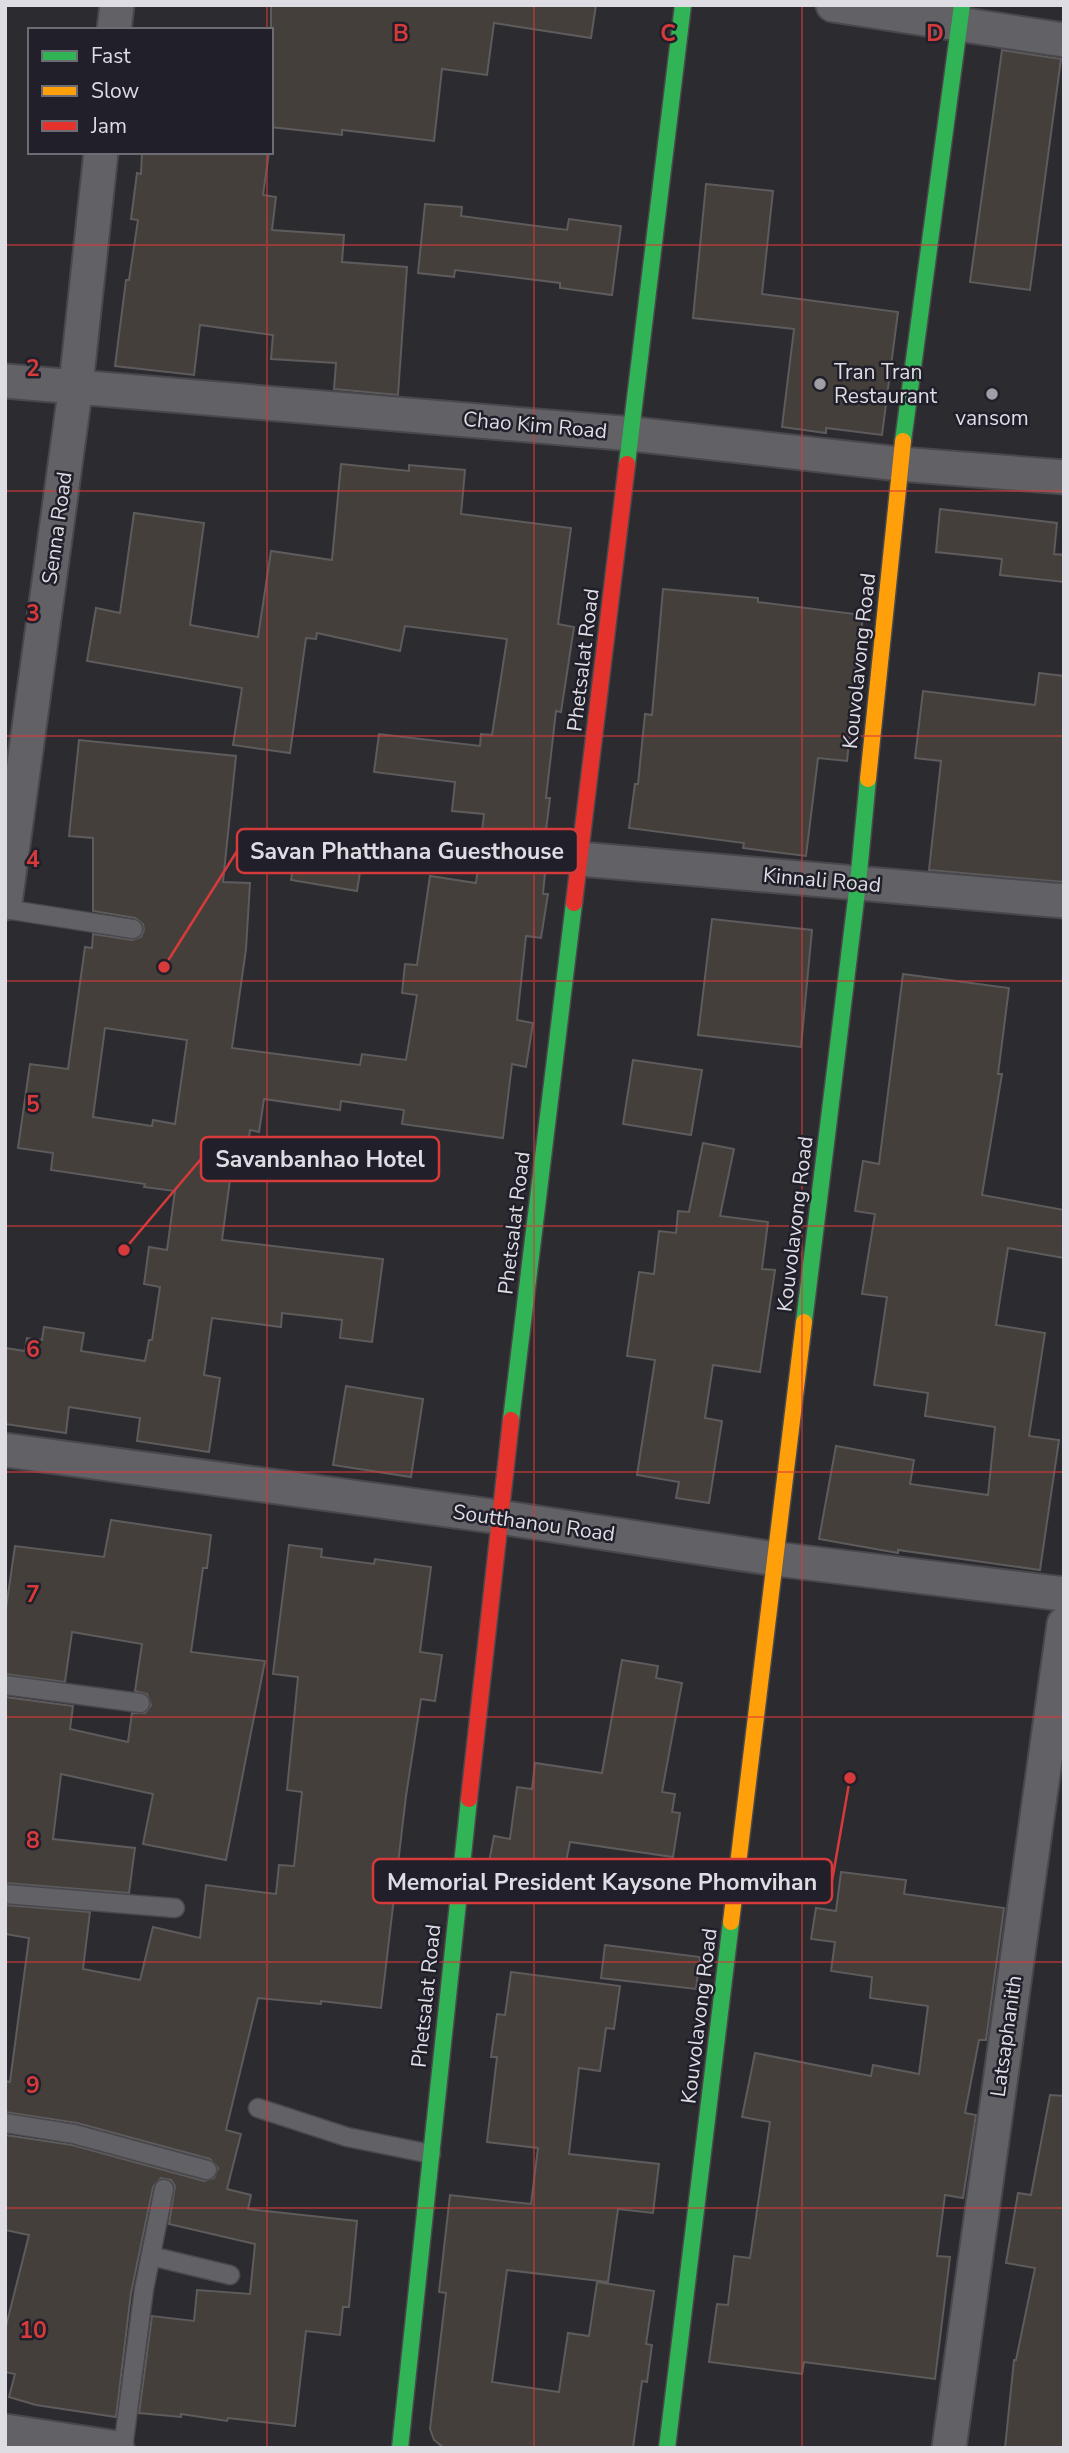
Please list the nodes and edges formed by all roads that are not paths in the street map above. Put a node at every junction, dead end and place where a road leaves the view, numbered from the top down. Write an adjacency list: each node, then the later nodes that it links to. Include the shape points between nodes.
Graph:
1 (117, 5): 5 (street)
2 (683, 5): 10 (main road, Phetsalat Road)
3 (834, 5): 4 (street)
4 (960, 15): 6 (street); 11 (main road, Kouvolavong Road)
5 (114, 28)
6 (1064, 40)
7 (101, 154): 9 (street, Senna Road)
8 (5, 381): 9 (street, Chao Kim Road)
9 (76, 385): 10 (street, Chao Kim Road); 16 (street, Senna Road)
10 (632, 434): 11 (street, Chao Kim Road); 13 (main road, Phetsalat Road)
11 (900, 464): 12 (street, Chao Kim Road); 14 (main road, Kouvolavong Road)
12 (1064, 477)
13 (580, 859): 14 (street, Kinnali Road); 20 (main road, Phetsalat Road)
14 (858, 883): 15 (street, Kinnali Road); 21 (main road, Kouvolavong Road)
15 (1064, 901)
16 (5, 903)
17 (5, 909): 18 (lane)
18 (134, 929)
19 (5, 1450): 20 (street, Soutthanou Road)
20 (499, 1517): 21 (street, Soutthanou Road); 30 (main road, Phetsalat Road)
21 (776, 1559): 22 (street, Soutthanou Road); 39 (main road, Kouvolavong Road)
22 (1064, 1594)
23 (1064, 1623): 40 (street, Latsaphanith)
24 (5, 1685): 25 (lane)
25 (140, 1703)
26 (5, 1894): 27 (lane)
27 (175, 1908)
28 (258, 2108): 30 (lane, via 347,2137)
29 (5, 2123): 31 (lane, via 74,2134)
30 (431, 2154): 38 (main road, Phetsalat Road)
31 (207, 2170)
32 (164, 2189): 33 (lane)
33 (151, 2256): 34 (lane); 37 (lane)
34 (230, 2275)
35 (5, 2431): 36 (street)
36 (117, 2448)
37 (122, 2448)
38 (400, 2448)
39 (667, 2448)
40 (949, 2448)

